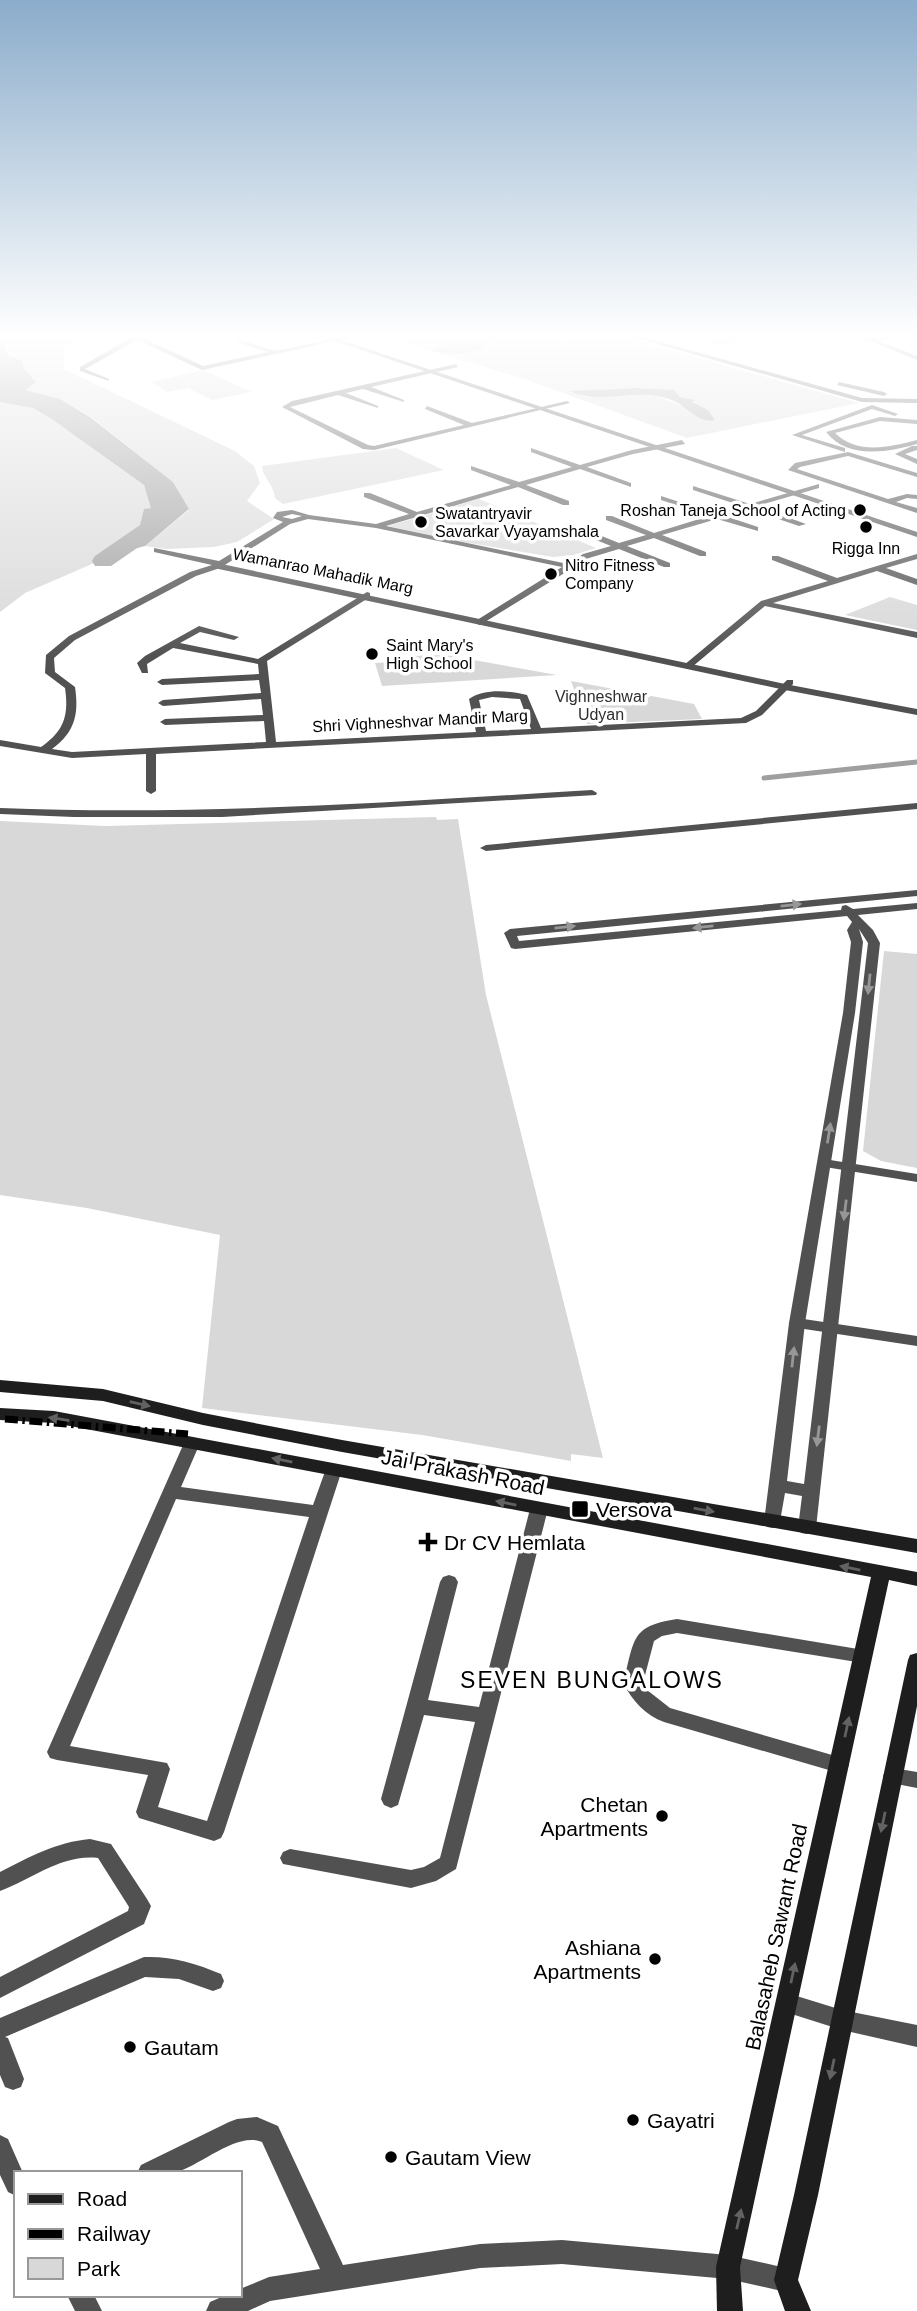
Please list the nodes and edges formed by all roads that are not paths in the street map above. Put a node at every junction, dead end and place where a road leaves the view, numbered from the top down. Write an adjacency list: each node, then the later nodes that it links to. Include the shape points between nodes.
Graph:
1 (358, 443): 2 (street, via 369,448)
2 (392, 443)
3 (639, 443): 9 (street)
4 (677, 443): 9 (street)
5 (821, 443): 10 (street)
6 (847, 443): 8 (street)
7 (914, 443): 8 (street, via 884,450)
8 (850, 444): 10 (street)
9 (652, 447): 14 (street); 21 (street)
10 (837, 448): 16 (street)
11 (917, 448): 13 (street, via 899,454)
12 (534, 450): 14 (street)
13 (917, 462)
14 (579, 467): 17 (street); 18 (street)
15 (474, 468): 17 (street)
16 (916, 476): 25 (street, via 837,454 792,470)
17 (517, 484): 26 (street); 29 (street)
18 (628, 485)
19 (816, 486): 21 (street)
20 (696, 488): 27 (street)
21 (794, 493): 27 (street); 40 (street)
22 (367, 495): 29 (street)
23 (917, 497): 25 (street)
24 (664, 498): 30 (street)
25 (887, 501): 28 (street)
26 (566, 503)
27 (747, 507): 30 (street); 33 (street)
28 (917, 511)
29 (416, 514): 35 (street)
30 (715, 516): 32 (street); 38 (street)
31 (609, 519): 41 (street)
32 (699, 521): 34 (street); 37 (street)
33 (802, 524)
34 (710, 525)
35 (376, 526): 47 (street, via 296,512 277,517 288,522); 49 (street)
36 (569, 526): 42 (street)
37 (675, 528): 39 (street); 41 (street)
38 (755, 529)
39 (685, 532)
40 (917, 535)
41 (652, 536): 42 (street); 44 (street)
42 (616, 545): 48 (street); 49 (street)
43 (157, 550): 47 (street, Wamanrao Mahadik Marg)
44 (703, 554)
45 (917, 556): 50 (street)
46 (775, 558): 51 (street)
47 (220, 565): 53 (street, Wamanrao Mahadik Marg); 74 (street, via 193,574 72,638 49,657 50,673 70,687 75,714 59,740)
48 (667, 565)
49 (569, 566): 55 (street)
50 (877, 568): 51 (street); 52 (street)
51 (837, 581): 54 (street)
52 (917, 582)
53 (364, 596): 55 (street, Wamanrao Mahadik Marg); 59 (street)
54 (764, 603): 56 (street); 60 (street)
55 (482, 620): 60 (street, Wamanrao Mahadik Marg)
56 (917, 635)
57 (234, 637): 58 (street, via 200,629)
58 (174, 645): 59 (street); 61 (street, via 142,663)
59 (262, 662): 62 (street)
60 (692, 663): 64 (street, Wamanrao Mahadik Marg)
61 (145, 671)
62 (263, 677): 63 (street); 65 (street)
63 (162, 682)
64 (788, 684): 67 (street, Wamanrao Mahadik Marg); 70 (street, Shri Vighneshvar Mandir Marg, via 759,713 743,720)
65 (265, 696): 66 (street); 68 (street)
66 (163, 702)
67 (917, 710)
68 (268, 718): 69 (street); 73 (street)
69 (165, 722)
70 (537, 731): 71 (street, Shri Vighneshvar Mandir Marg); 71 (street, via 524,697 491,695 474,699)
71 (482, 734): 73 (street, Shri Vighneshvar Mandir Marg)
72 (0, 743): 74 (street, Shri Vighneshvar Mandir Marg)
73 (271, 745): 75 (street, Shri Vighneshvar Mandir Marg)
74 (45, 749): 75 (street, Shri Vighneshvar Mandir Marg, via 72,755)
75 (150, 751): 76 (street)
76 (151, 791)
77 (592, 793): 79 (street, via 260,811 86,816)
78 (917, 806): 80 (street)
79 (0, 811)
80 (486, 848)
81 (917, 893): 82 (street)
82 (841, 900): 84 (street); 84 (street, one-way to 82, via 515,945 510,933)
83 (917, 906): 84 (street)
84 (854, 918): 85 (street, one-way to 84, via 849,1013 857,942); 86 (street, one-way to 86, via 869,930 874,943)
85 (824, 1163): 86 (street); 88 (street)
86 (850, 1166): 87 (street); 89 (street, one-way to 89)
87 (917, 1178)
88 (797, 1324): 89 (street); 95 (street, one-way to 88)
89 (831, 1328): 90 (street); 96 (street, one-way to 96)
90 (917, 1341)
91 (0, 1386): 100 (main road, Jai Prakash Road, one-way to 100, via 103,1395 342,1446)
92 (0, 1414): 93 (main road, Jai Prakash Road, one-way to 92, via 54,1417)
93 (191, 1443): 94 (main road, Jai Prakash Road, one-way to 93); 97 (street)
94 (333, 1470): 98 (main road, Jai Prakash Road, one-way to 94); 99 (street)
95 (779, 1486): 96 (street); 100 (street)
96 (811, 1491): 101 (street)
97 (170, 1492): 99 (street); 99 (street, via 57,1752 160,1769 146,1812 214,1832)
98 (539, 1509): 103 (main road, Jai Prakash Road, one-way to 98); 109 (street)
99 (319, 1511)
100 (773, 1522): 101 (main road, Jai Prakash Road)
101 (807, 1528): 102 (main road, Jai Prakash Road)
102 (917, 1546)
103 (881, 1574): 104 (main road, Jai Prakash Road); 106 (main road, Balasaheb Sawant Road)
104 (917, 1579)
105 (449, 1582): 108 (street)
106 (863, 1656): 110 (main road, Balasaheb Sawant Road, one-way to 106); 110 (street, via 677,1626 657,1629 646,1637 632,1683 664,1714)
107 (917, 1660): 111 (main road)
108 (417, 1706): 109 (street); 113 (street)
109 (486, 1716): 114 (street, via 449,1863 411,1879)
110 (839, 1765): 118 (main road, Balasaheb Sawant Road, one-way to 110)
111 (893, 1776): 112 (street); 119 (main road, one-way to 119)
112 (917, 1780)
113 (391, 1799)
114 (290, 1857)
115 (0, 1882): 117 (street, via 72,1848 87,1847 104,1850 140,1906 136,1917)
116 (213, 1981): 120 (street, via 189,1970 144,1966)
117 (0, 1988)
118 (787, 2003): 119 (street); 127 (main road, Balasaheb Sawant Road, one-way to 118)
119 (842, 2020): 121 (street); 129 (main road, one-way to 129)
120 (0, 2029)
121 (917, 2036)
122 (0, 2046): 123 (street)
123 (13, 2079)
124 (0, 2147): 126 (street)
125 (153, 2171): 128 (street, via 236,2130 257,2128 270,2134)
126 (14, 2179)
127 (728, 2267): 128 (street, via 562,2252 480,2256); 129 (street); 131 (main road, Balasaheb Sawant Road)
128 (337, 2279): 130 (street, via 269,2289)
129 (786, 2280): 132 (main road)
130 (219, 2311)
131 (730, 2311)
132 (798, 2311)

